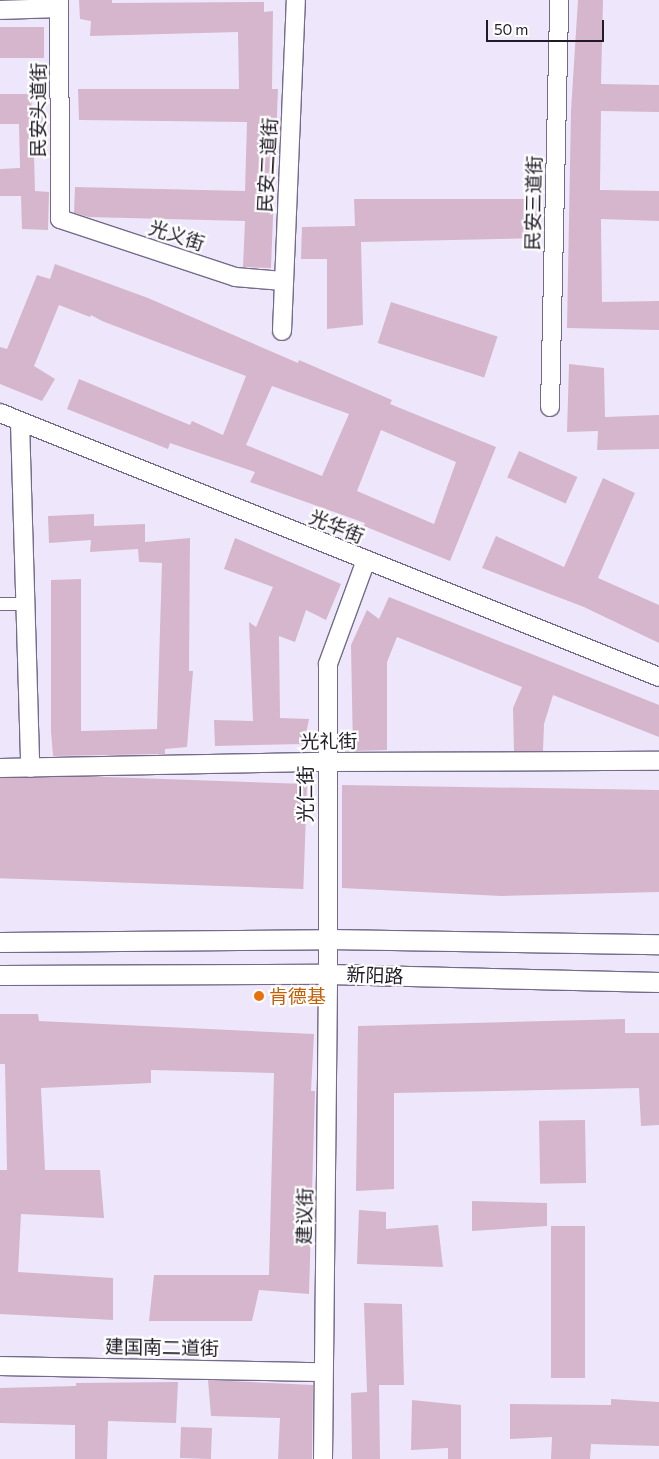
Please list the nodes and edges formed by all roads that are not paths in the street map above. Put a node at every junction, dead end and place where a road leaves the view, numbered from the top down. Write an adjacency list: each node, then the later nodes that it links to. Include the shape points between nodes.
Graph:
1 (296, 0): 6 (street, 民安二道街)
2 (559, 0): 8 (street, 民安三道街)
3 (60, 4): 4 (street); 5 (street, 民安头道街)
4 (0, 10)
5 (60, 219): 6 (street, 光义街, via 235,276)
6 (283, 281): 7 (street, 民安二道街)
7 (282, 331)
8 (550, 407)
9 (0, 413): 10 (street, 光华街)
10 (20, 422): 11 (street, 光华街); 13 (street)
11 (366, 560): 14 (street, 光华街); 16 (street, 光仁街, via 328,664)
12 (0, 604): 13 (street)
13 (25, 604): 18 (street)
14 (659, 677)
15 (659, 761): 16 (street, 光礼街)
16 (326, 762): 18 (street, 光礼街); 19 (street, 光仁街)
17 (0, 768): 18 (street, 光礼街)
18 (30, 768)
19 (328, 939): 20 (main road, 新阳路); 21 (main road, 新阳路); 22 (street, 光仁街)
20 (0, 942)
21 (659, 944)
22 (328, 974): 23 (main road, 新阳路); 24 (main road, 新阳路); 26 (street, 建议街)
23 (0, 975)
24 (659, 982)
25 (0, 1366): 26 (street, 建国南二道街)
26 (323, 1372): 27 (street, 建议街)
27 (323, 1459)

